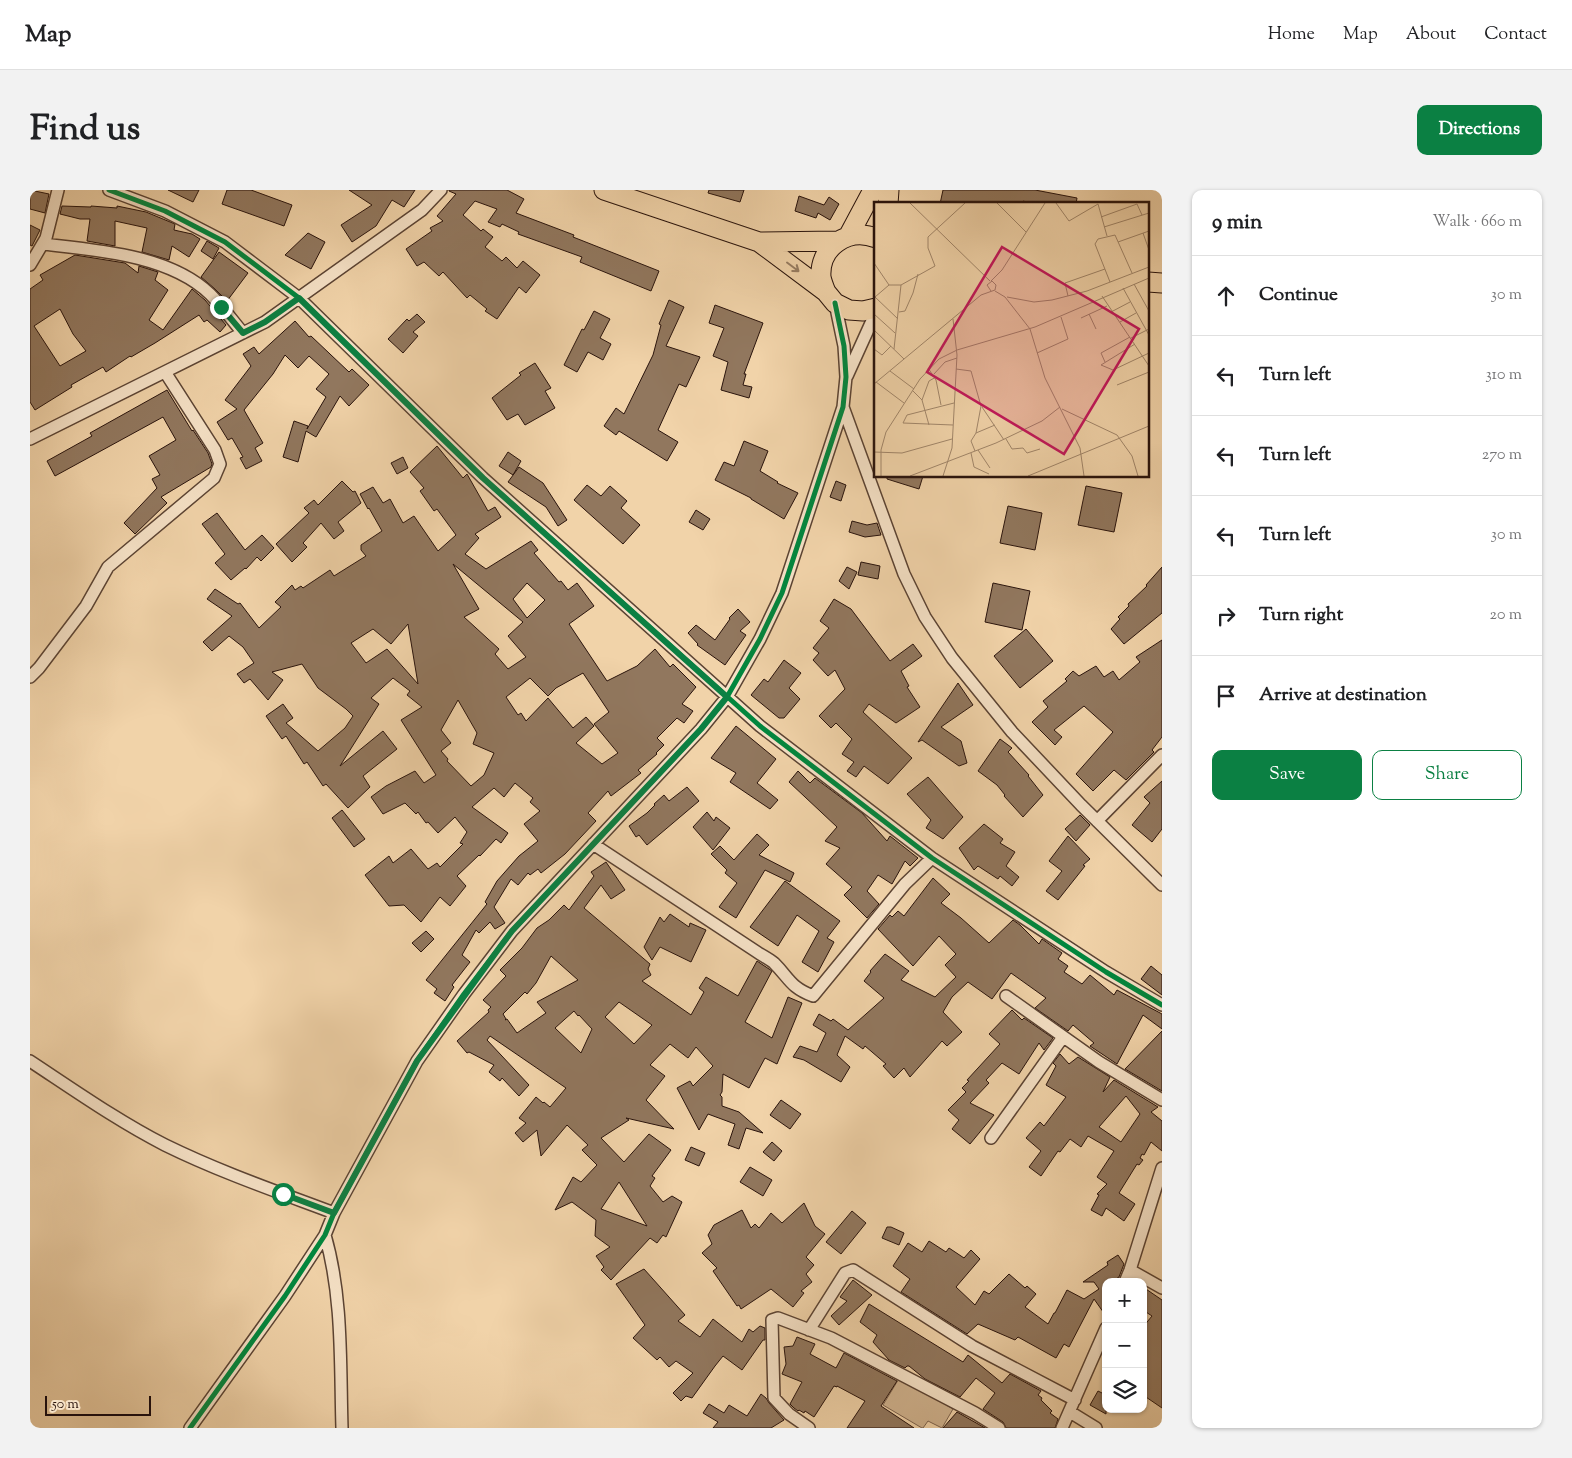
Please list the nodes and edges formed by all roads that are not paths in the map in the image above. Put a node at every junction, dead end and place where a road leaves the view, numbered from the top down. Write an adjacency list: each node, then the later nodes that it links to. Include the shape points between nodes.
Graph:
1 (58, 190): 9 (street)
2 (109, 190): 12 (street, via 165,211 225,242)
3 (441, 190): 12 (street, via 422,210)
4 (604, 190): 8 (main road)
5 (873, 190): 7 (main road)
6 (874, 237): 7 (main road, via 862,234)
7 (843, 238): 8 (main road); 11 (main road, via 827,251 822,265 821,279)
8 (759, 242): 11 (main road, one-way to 11)
9 (43, 244): 10 (street); 15 (street, via 100,251 166,267 186,276 210,294)
10 (30, 265)
11 (831, 297): 13 (main road, via 849,310); 17 (street, via 844,346)
12 (299, 298): 15 (street); 21 (street, via 483,478)
13 (874, 308)
14 (874, 316): 17 (street)
15 (243, 333): 16 (street)
16 (165, 372): 19 (street); 20 (street, via 215,450 220,464 214,478 108,567 86,606)
17 (846, 377): 18 (street)
18 (843, 407): 21 (street, via 782,592 760,640); 23 (street, via 904,574 924,617 952,658 1012,732)
19 (30, 439)
20 (30, 677)
21 (727, 697): 24 (street); 25 (street)
22 (1162, 755): 23 (street)
23 (1097, 821): 26 (street)
24 (593, 844): 25 (street, via 774,963 799,991 813,996 905,884); 34 (street, via 512,931 464,994 417,1061)
25 (932, 858): 28 (street)
26 (1162, 885)
27 (1006, 996): 29 (street)
28 (1162, 1005)
29 (1063, 1036): 31 (street); 32 (street)
30 (30, 1061): 34 (street, via 166,1145 248,1181)
31 (1162, 1100)
32 (991, 1138)
33 (1162, 1168): 36 (street)
34 (334, 1213): 35 (street)
35 (325, 1235): 43 (street); 44 (street, via 332,1260 339,1326)
36 (1130, 1270): 37 (street); 38 (street)
37 (1127, 1278)
38 (1162, 1288)
39 (809, 1330): 41 (street, via 845,1273 852,1270 972,1346); 45 (street, via 778,1318 772,1320 774,1398); 46 (street, via 878,1361)
40 (1102, 1337): 41 (street)
41 (1075, 1400): 42 (street)
42 (1070, 1412): 47 (street); 48 (street)
43 (190, 1428)
44 (342, 1428)
45 (809, 1428)
46 (999, 1428)
47 (1062, 1428)
48 (1096, 1428)

